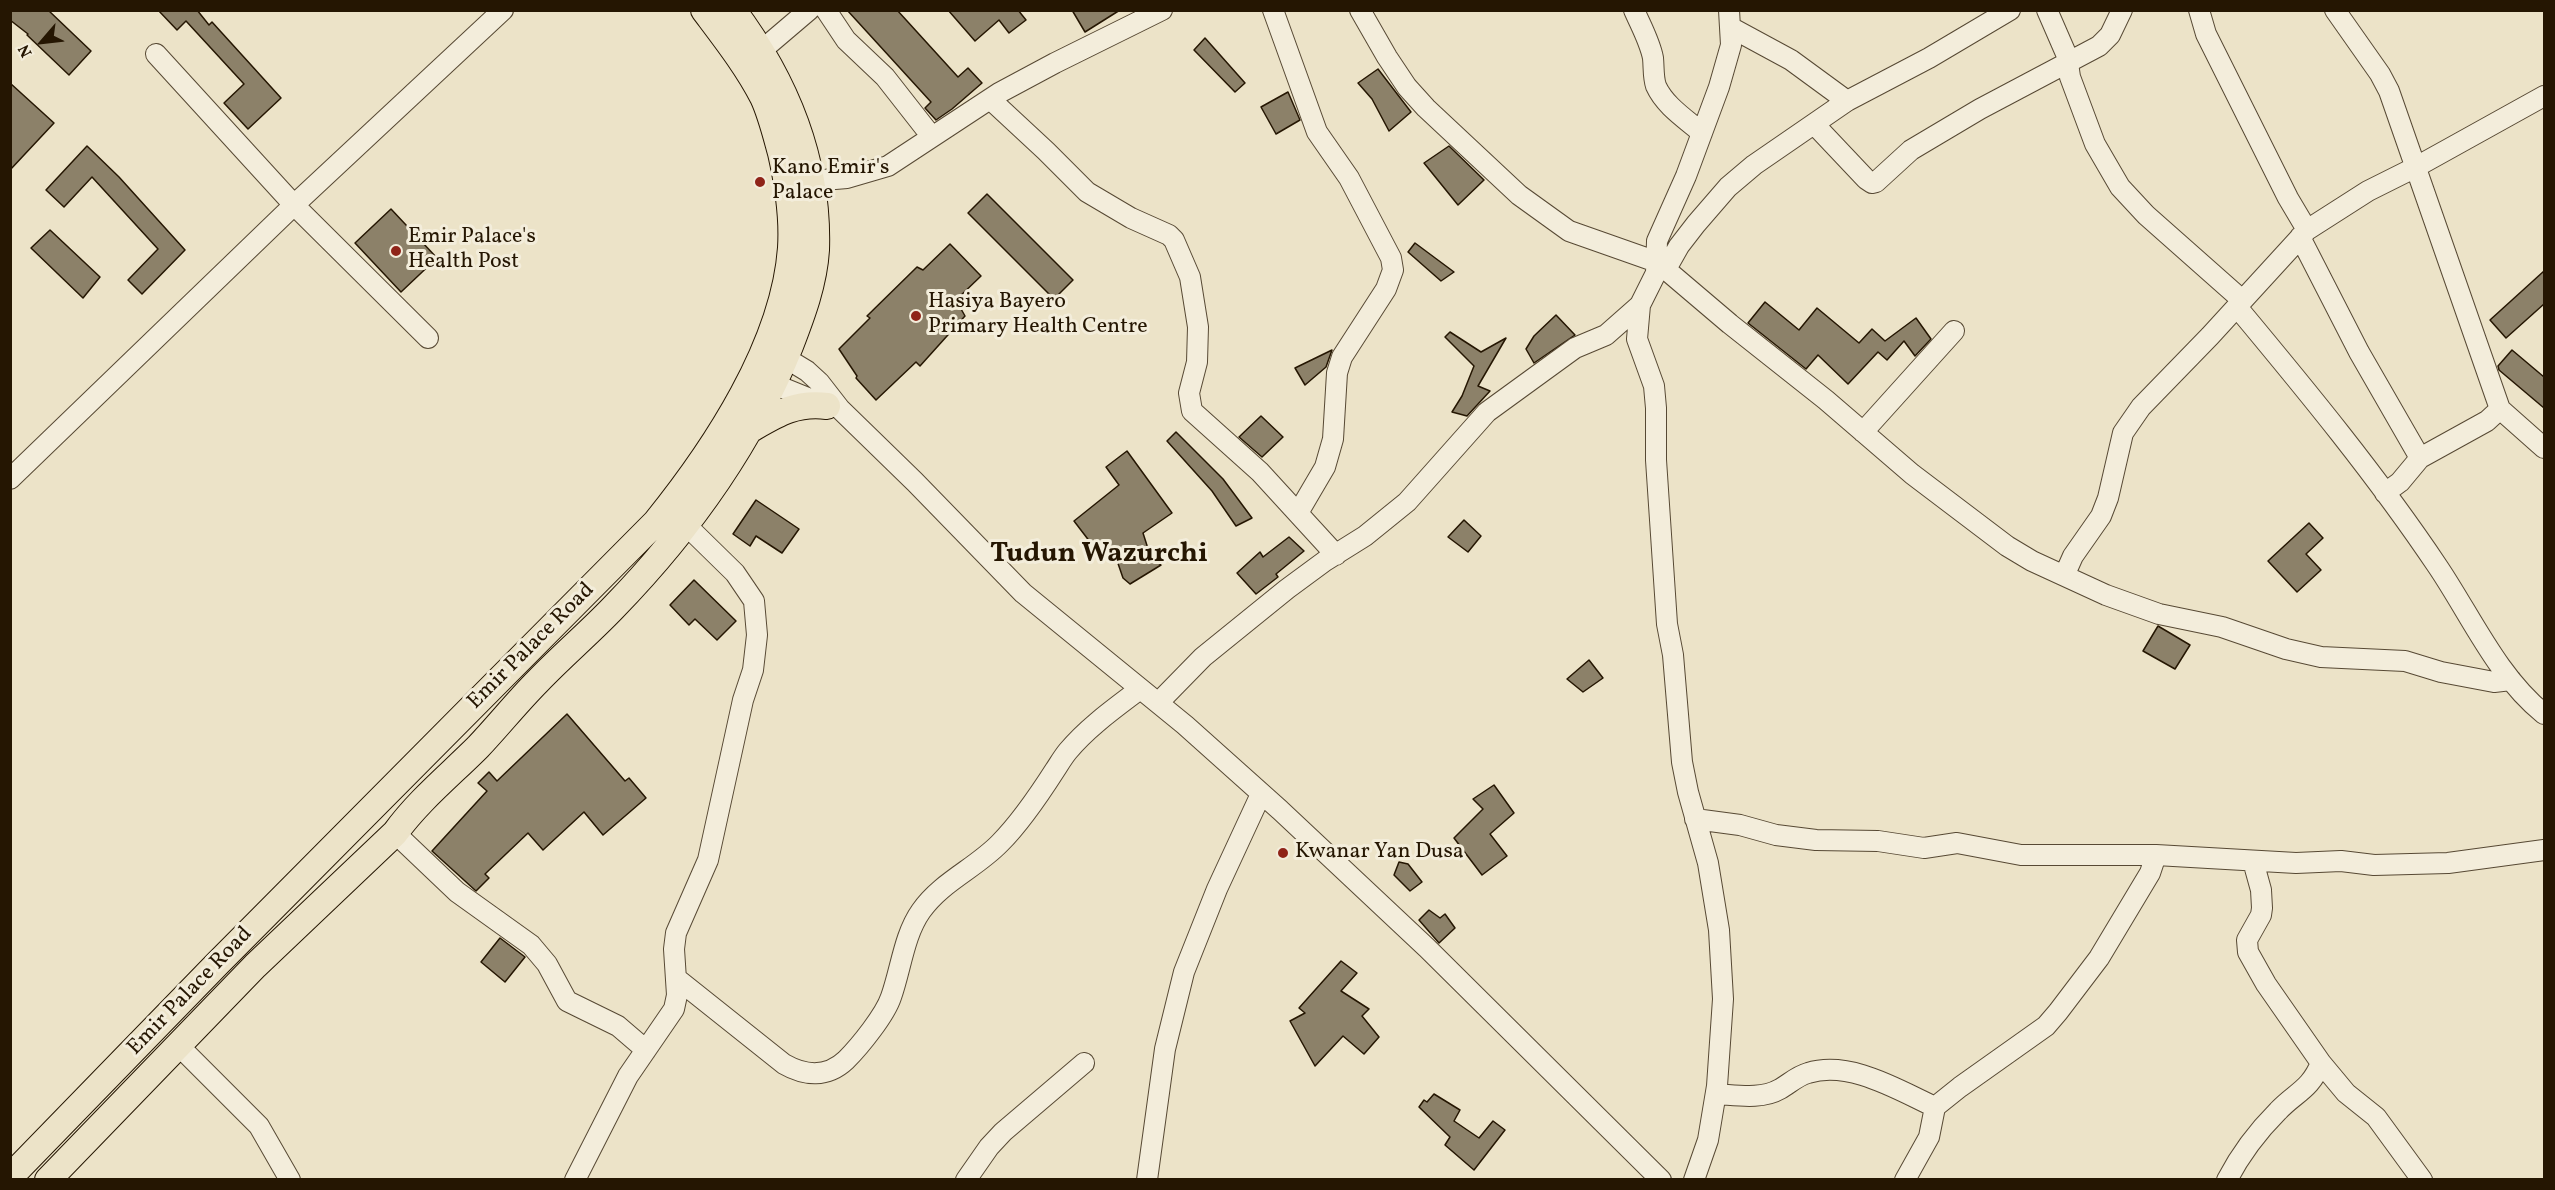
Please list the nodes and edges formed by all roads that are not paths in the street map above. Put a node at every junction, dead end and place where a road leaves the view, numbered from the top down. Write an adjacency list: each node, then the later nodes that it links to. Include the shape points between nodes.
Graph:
1 (503, 10): 28 (street)
2 (704, 10): 35 (main road, Emir Palace Road, via 764,99 787,178 790,249)
3 (733, 10): 17 (main road, Emir Palace Road)
4 (809, 10): 17 (street)
5 (826, 10): 25 (street, via 846,40 885,77)
6 (1162, 10): 15 (street)
7 (1273, 10): 45 (street, via 1317,132 1361,199 1393,264 1392,279 1342,357 1337,373 1333,439 1325,467)
8 (1360, 10): 30 (street, via 1414,94 1519,195 1569,231)
9 (1634, 10): 24 (street, via 1653,59 1657,88)
10 (2010, 10): 22 (street)
11 (2047, 10): 19 (street)
12 (2122, 10): 19 (street, via 2110,35)
13 (2199, 10): 29 (street, via 2206,34)
14 (2335, 10): 26 (street, via 2389,91)
15 (1141, 15): 21 (street)
16 (1730, 19): 22 (street); 24 (street, via 1731,45)
17 (762, 50): 27 (main road, Emir Palace Road, via 792,110)
18 (156, 54): 28 (street)
19 (2068, 63): 23 (street, via 1911,150 1872,183); 31 (street, via 2095,144 2120,187)
20 (2544, 96): 26 (street)
21 (990, 99): 25 (street); 45 (street, via 1087,192 1174,240 1190,277 1198,327 1197,362 1190,393 1192,411 1260,472)
22 (1847, 101): 23 (street)
23 (1814, 124): 30 (street, via 1728,187)
24 (1702, 133): 30 (street, via 1657,241)
25 (932, 137): 27 (street, via 868,173)
26 (2416, 167): 29 (street, via 2368,191); 38 (street)
27 (811, 181): 35 (main road, Emir Palace Road, via 816,252 801,317)
28 (294, 205): 34 (street); 43 (street)
29 (2303, 234): 31 (street); 42 (street, via 2360,352)
30 (1661, 265): 32 (street); 40 (street)
31 (2239, 303): 44 (street); 48 (street, via 2141,407 2123,433 2101,516)
32 (1640, 305): 47 (street, via 1606,335 1575,348 1487,412 1407,502); 54 (street, via 1637,339 1654,387 1656,408 1667,624 1682,762)
33 (1954, 332): 40 (street)
34 (428, 338)
35 (775, 352): 36 (main road, Emir Palace Road); 37 (street, via 819,382)
36 (763, 380): 37 (street); 39 (main road, Emir Palace Road); 66 (main road, Emir Palace Road, via 656,522)
37 (834, 408): 39 (main road, via 791,407); 50 (street, via 915,482 1023,594)
38 (2500, 409): 41 (street); 42 (street, via 2487,421)
39 (748, 431): 46 (main road, Emir Palace Road)
40 (1863, 432): 48 (street, via 2007,546)
41 (2544, 447)
42 (2420, 458): 44 (street)
43 (10, 479)
44 (2385, 493): 49 (street)
45 (1298, 513): 47 (street)
46 (686, 525): 55 (main road, Emir Palace Road, via 614,608 537,681); 59 (street, via 749,592 754,601 756,650 708,860 676,933)
47 (1336, 555): 51 (street, via 1203,657)
48 (2065, 574): 49 (street, via 2106,595 2159,614 2222,627 2286,649 2321,657 2405,661 2493,682)
49 (2511, 680): 52 (street)
50 (1140, 689): 51 (street); 59 (street, via 1066,753 1001,842 938,892 920,912 890,999 872,1028 838,1067 818,1074 797,1071 784,1064)
51 (1158, 703): 53 (street)
52 (2544, 714)
53 (1261, 794): 71 (street, via 1184,972 1165,1049); 72 (street, via 1428,948)
54 (1695, 819): 57 (street, via 1816,840 1878,841 1924,848 1957,843 2021,855); 64 (street, via 1708,863 1719,930 1723,999)
55 (395, 833): 60 (main road, Emir Palace Road, via 324,898); 61 (street, via 464,897 531,945 547,964 567,1001 618,1026)
56 (2544, 850): 58 (street, via 2448,863)
57 (2156, 855): 58 (street); 65 (street, via 2150,873 2099,958 2046,1026)
58 (2253, 861): 63 (street, via 2262,908 2247,940 2248,952)
59 (676, 978): 61 (street, via 674,1009)
60 (178, 1045): 67 (main road, Emir Palace Road); 68 (street, via 260,1126)
61 (646, 1050): 69 (street, via 628,1076)
62 (1084, 1062): 70 (street, via 1003,1132)
63 (2321, 1063): 75 (street, via 2311,1083 2259,1132); 76 (street, via 2346,1093 2376,1117)
64 (1716, 1094): 65 (street, via 1767,1094 1807,1073 1838,1070 1891,1087); 73 (street, via 1708,1140)
65 (1935, 1107): 74 (street, via 1929,1137)
66 (10, 1177)
67 (48, 1179)
68 (290, 1179)
69 (575, 1179)
70 (966, 1179)
71 (1147, 1179)
72 (1660, 1179)
73 (1694, 1179)
74 (1905, 1179)
75 (2226, 1179)
76 (2422, 1179)

